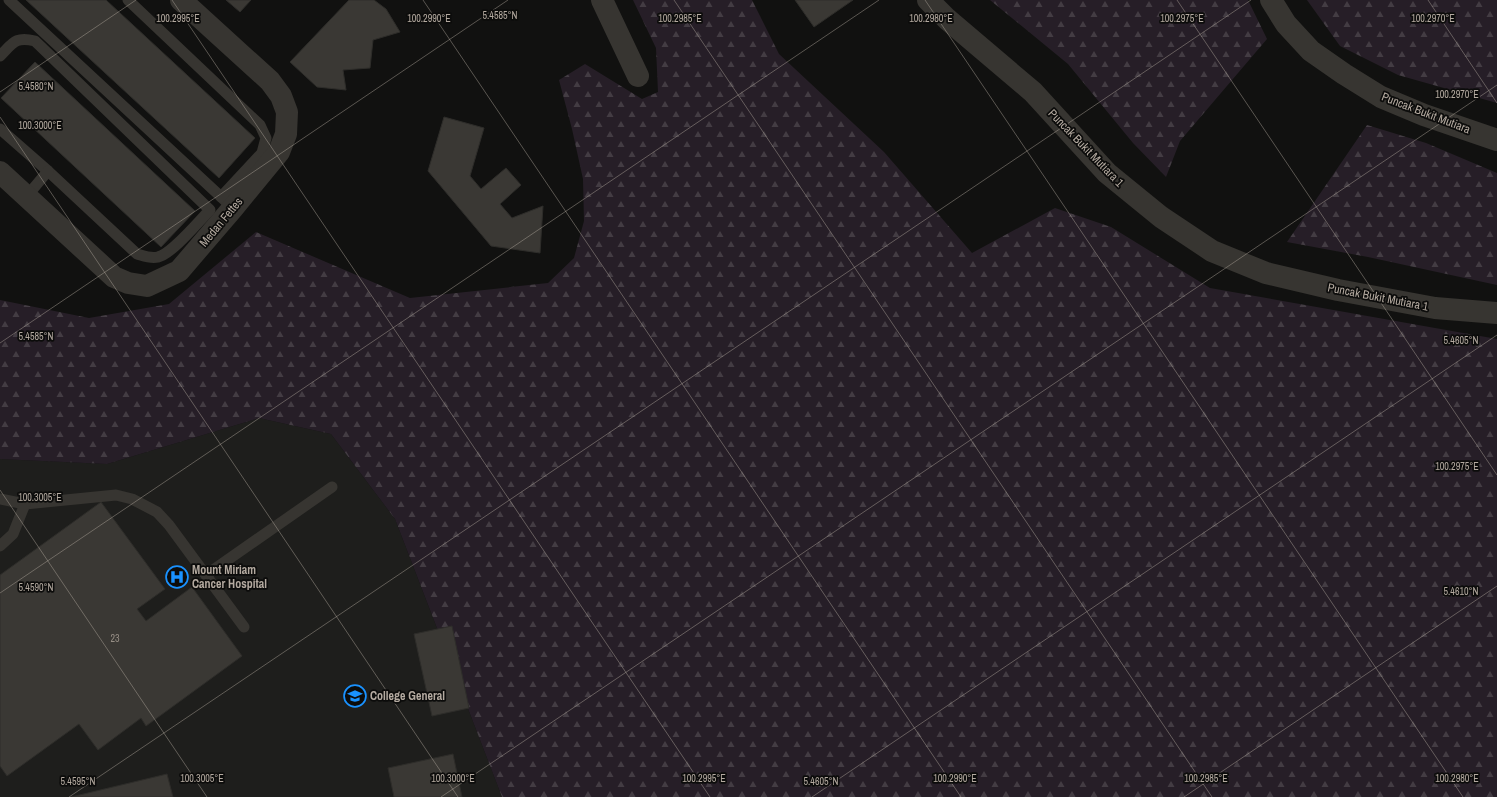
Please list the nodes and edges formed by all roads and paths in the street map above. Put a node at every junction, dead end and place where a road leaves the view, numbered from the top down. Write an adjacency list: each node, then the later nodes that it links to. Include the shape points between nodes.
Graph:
1 (9, 0): 14 (lane)
2 (128, 0): 14 (lane, via 260,125 266,138 262,153)
3 (181, 0): 14 (street, Medan Fettes, via 270,81 281,96 287,112 286,134 279,152)
4 (602, 0): 8 (street)
5 (928, 0): 15 (street, Puncak Bukit Mutiara 1, via 1033,92 1107,173 1161,217 1212,251 1266,273 1338,290 1435,308)
6 (1271, 0): 10 (street, Puncak Bukit Mutiara, via 1286,24 1311,51 1357,82 1382,97 1424,115)
7 (0, 56): 11 (lane, via 14,42 23,38 35,40 210,210 168,253 149,258 137,254)
8 (638, 76)
9 (0, 129): 11 (lane)
10 (1497, 140)
11 (48, 171): 13 (lane)
12 (0, 172): 13 (street, Medan Fettes)
13 (27, 196): 14 (street, Medan Fettes, via 114,277 128,283 147,286 179,271)
14 (227, 203)
15 (1497, 313)
16 (332, 487): 20 (lane)
17 (0, 499): 18 (lane)
18 (26, 504): 19 (lane, via 13,534); 20 (lane, via 116,494 132,499 161,516)
19 (0, 546)
20 (206, 575): 21 (lane)
21 (244, 628)

